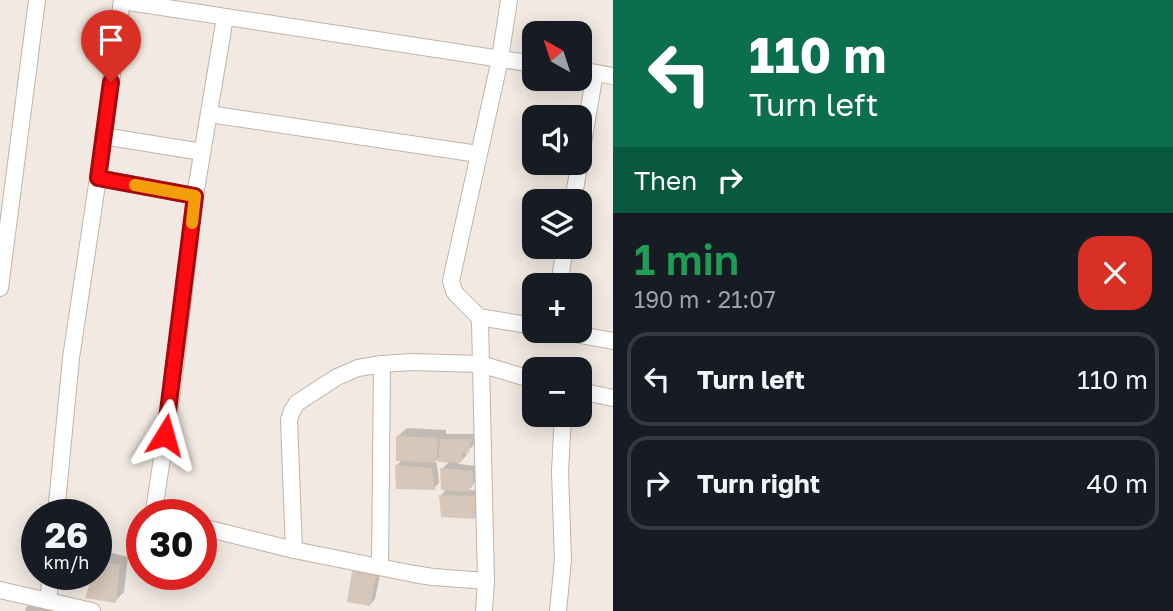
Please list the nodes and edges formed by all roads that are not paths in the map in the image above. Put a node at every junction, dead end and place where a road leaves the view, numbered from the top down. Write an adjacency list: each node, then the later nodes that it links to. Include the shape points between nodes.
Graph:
1 (37, 0): 17 (street)
2 (509, 0): 5 (street)
3 (122, 1): 4 (street); 11 (street)
4 (225, 17): 5 (street); 10 (street)
5 (500, 59): 6 (street); 13 (street)
6 (522, 62)
7 (592, 73): 8 (street)
8 (613, 76)
9 (585, 91): 15 (street)
10 (209, 114): 12 (street); 13 (street)
11 (103, 135): 12 (street); 14 (street)
12 (202, 152): 16 (street)
13 (478, 154): 18 (street, via 451,281 457,295)
14 (98, 178): 16 (street); 28 (street, via 71,358)
15 (574, 189)
16 (195, 196): 29 (street)
17 (0, 288)
18 (479, 317): 19 (street); 23 (street)
19 (522, 324)
20 (592, 337): 21 (street)
21 (613, 341)
22 (382, 364): 23 (street); 31 (street, via 337,377 292,411); 32 (street)
23 (480, 365): 24 (street); 33 (street)
24 (522, 377)
25 (592, 394): 26 (street)
26 (613, 398)
27 (562, 427): 39 (street, via 563,560)
28 (57, 499)
29 (156, 499)
30 (217, 531): 31 (street)
31 (294, 550): 32 (street)
32 (380, 566): 33 (street)
33 (486, 581): 38 (street)
34 (0, 590): 36 (street)
35 (49, 590): 36 (street)
36 (48, 601): 37 (street)
37 (92, 611)
38 (484, 611)
39 (558, 611)

